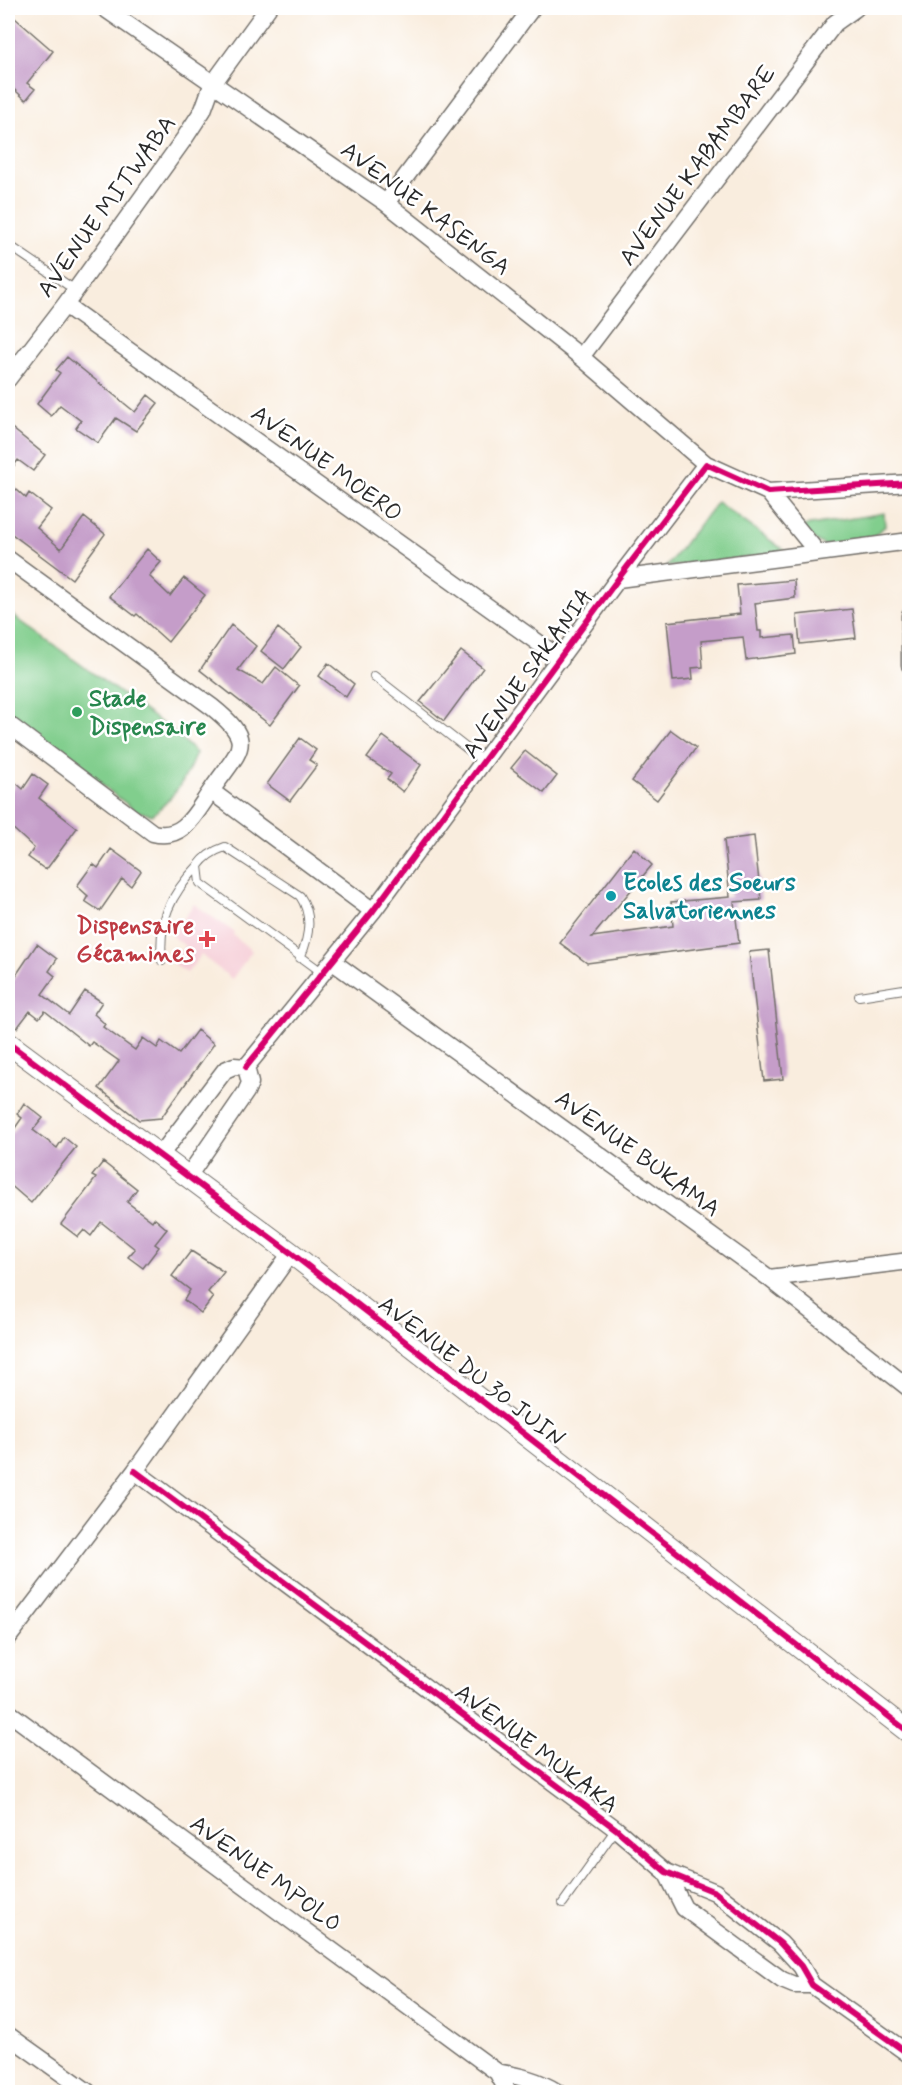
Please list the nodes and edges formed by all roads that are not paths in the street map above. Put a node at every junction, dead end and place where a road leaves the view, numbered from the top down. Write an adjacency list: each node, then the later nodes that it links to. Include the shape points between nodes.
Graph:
1 (104, 8): 5 (street, AVENUE KASENGA)
2 (268, 8): 5 (street, AVENUE MITWABA)
3 (532, 8): 6 (street)
4 (856, 8): 10 (street, AVENUE KABAMBARE, via 835,23)
5 (212, 85): 6 (street, AVENUE KASENGA); 8 (street, AVENUE MITWABA, via 203,110 184,139)
6 (386, 203): 10 (street, AVENUE KASENGA)
7 (13, 248): 8 (lane)
8 (75, 290): 9 (street, AVENUE MITWABA)
9 (65, 305): 11 (street, AVENUE MITWABA); 21 (street, AVENUE MOERO)
10 (581, 357): 12 (street, AVENUE KASENGA)
11 (8, 379)
12 (706, 464): 14 (street); 18 (street, AVENUE SAKANIA)
13 (909, 485): 14 (street)
14 (768, 492): 16 (street)
15 (909, 541): 16 (street)
16 (817, 552): 18 (street)
17 (8, 559): 26 (street, via 236,728 241,747)
18 (618, 579): 21 (street, AVENUE SAKANIA)
19 (909, 615): 20 (street)
20 (908, 645): 22 (street)
21 (561, 659): 25 (street, AVENUE SAKANIA)
22 (909, 665)
23 (374, 676): 25 (lane)
24 (8, 724): 26 (street, via 153,833 169,835 183,829)
25 (484, 763): 28 (street, AVENUE SAKANIA)
26 (211, 791): 28 (street)
27 (198, 866): 29 (lane, via 200,883 207,890); 29 (lane, via 215,850 225,847 300,896 307,906 308,933); 30 (lane, via 185,879 165,915 159,936)
28 (374, 911): 31 (street, AVENUE SAKANIA)
29 (300, 958): 31 (lane)
30 (162, 961)
31 (328, 968): 35 (street, AVENUE SAKANIA); 40 (street, AVENUE BUKAMA)
32 (909, 988): 33 (lane)
33 (859, 996)
34 (8, 1043): 36 (street, AVENUE DU 30 JUIN)
35 (246, 1067): 36 (street, via 225,1070); 37 (street, via 250,1083 246,1092)
36 (159, 1157): 37 (street, AVENUE DU 30 JUIN)
37 (187, 1178): 38 (street, AVENUE DU 30 JUIN)
38 (291, 1253): 42 (street); 45 (street, AVENUE DU 30 JUIN)
39 (909, 1261): 40 (street)
40 (769, 1278): 41 (street, AVENUE BUKAMA)
41 (909, 1389)
42 (135, 1471): 43 (street); 46 (street, AVENUE MUKAKA)
43 (8, 1638)
44 (8, 1712): 52 (street, AVENUE MPOLO)
45 (909, 1733)
46 (616, 1829): 47 (street, AVENUE MUKAKA); 48 (lane)
47 (666, 1872): 49 (street, AVENUE MUKAKA, via 715,1892 780,1943); 49 (street, AVENUE MUKAKA, via 684,1908 782,1980)
48 (563, 1903)
49 (812, 1985): 51 (street, AVENUE MUKAKA)
50 (8, 2035): 53 (street)
51 (909, 2055)
52 (497, 2072): 54 (street, AVENUE MPOLO); 55 (street, AVENUE MPOLO, via 533,2080)
53 (88, 2092)
54 (508, 2092)
55 (557, 2092)

